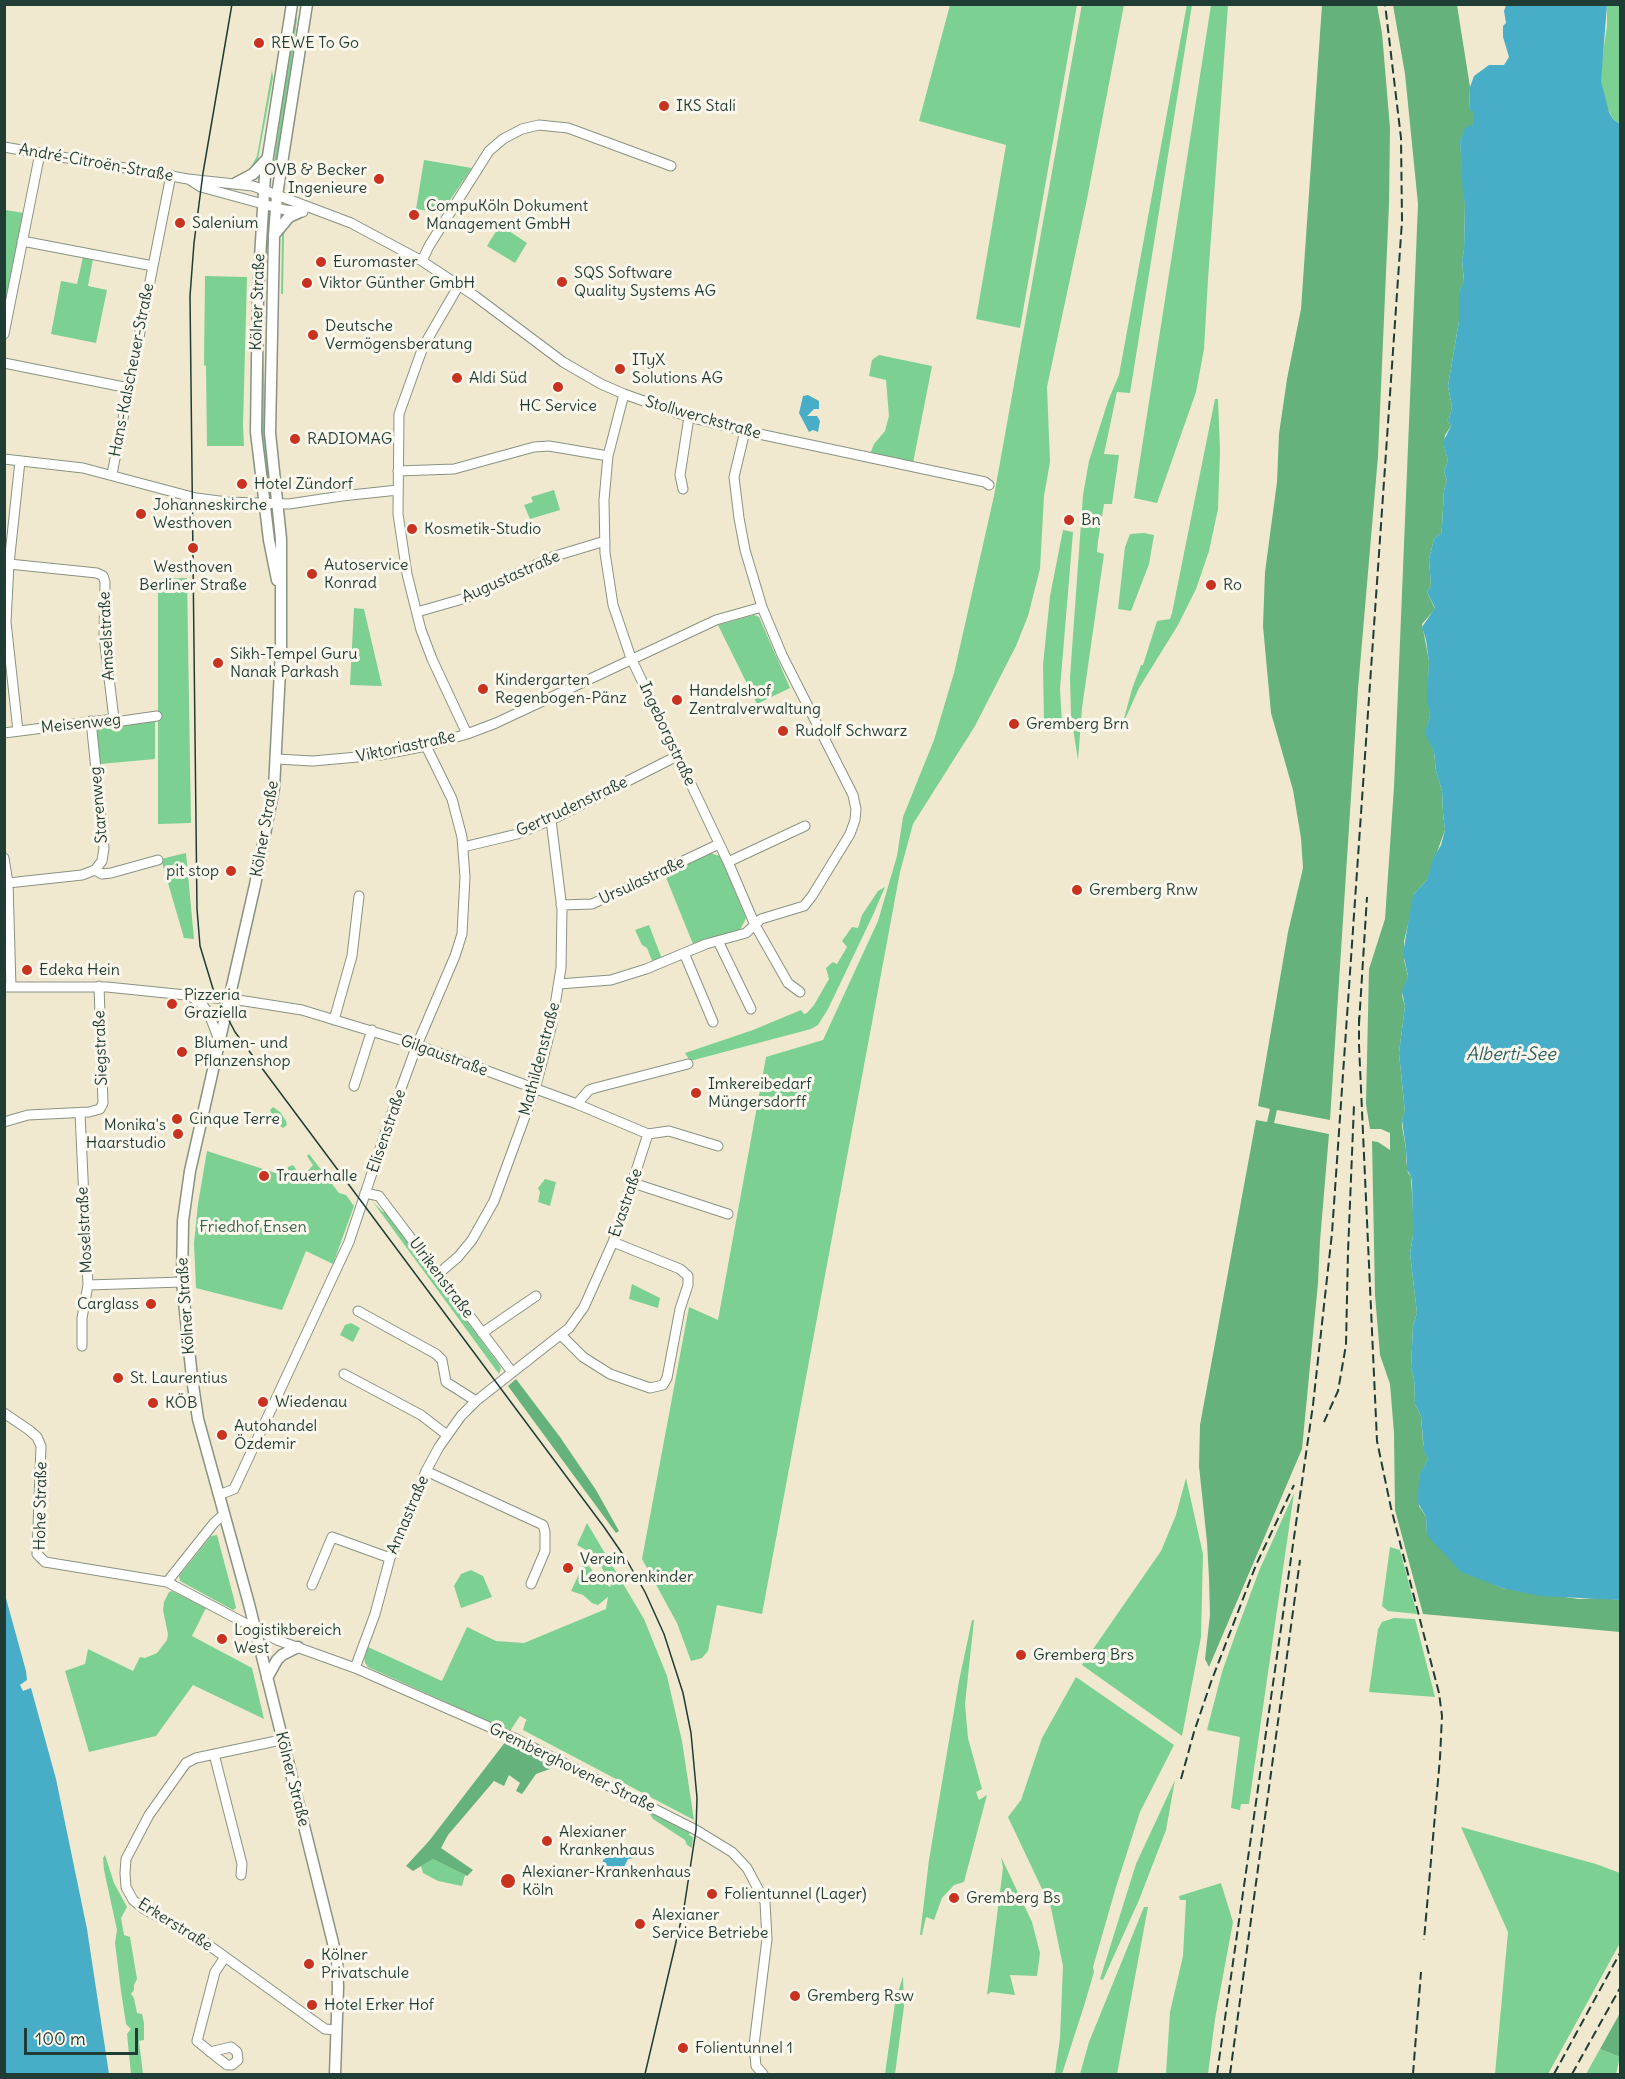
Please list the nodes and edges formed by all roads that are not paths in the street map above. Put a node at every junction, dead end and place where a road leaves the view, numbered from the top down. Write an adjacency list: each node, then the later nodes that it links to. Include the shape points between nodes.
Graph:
1 (292, 4): 5 (main road, Kölner Straße)
2 (307, 4): 11 (main road, Kölner Straße)
3 (4, 147): 4 (street, André-Citroën-Straße)
4 (40, 153): 7 (street, André-Citroën-Straße); 16 (street)
5 (268, 157): 9 (main road, via 253,174); 10 (main road, Kölner Straße)
6 (671, 166): 17 (street, via 568,128 539,125 522,129 489,151)
7 (171, 175): 8 (street, André-Citroën-Straße); 18 (street, Hans-Kalscheuer-Straße)
8 (188, 179): 9 (street, André-Citroën-Straße); 12 (street, André-Citroën-Straße, via 201,187)
9 (236, 183): 10 (street, André-Citroën-Straße)
10 (263, 190): 11 (street, Stollwerckstraße); 12 (main road, Kölner Straße)
11 (276, 201): 12 (street, Stollwerckstraße); 13 (street, Stollwerckstraße); 14 (street, Stollwerckstraße); 15 (main road, Kölner Straße)
12 (262, 203): 34 (main road, Kölner Straße, via 255,398)
13 (300, 212): 14 (street, Stollwerckstraße); 15 (main road, via 286,220)
14 (321, 212): 17 (street, Stollwerckstraße, via 351,223)
15 (274, 236): 35 (main road, Kölner Straße, via 270,433)
16 (22, 241): 18 (street, Hans-Kalscheuer-Straße); 20 (street)
17 (422, 261): 19 (street, Stollwerckstraße)
18 (153, 266): 22 (street, Hans-Kalscheuer-Straße)
19 (459, 285): 23 (street, Stollwerckstraße, via 562,362); 29 (street, via 423,347 399,414)
20 (4, 334)
21 (4, 363): 22 (street)
22 (129, 388): 30 (street, Hans-Kalscheuer-Straße)
23 (624, 394): 24 (street, Stollwerckstraße); 26 (street, Ingeborgstraße)
24 (689, 417): 25 (street, Stollwerckstraße); 32 (street, via 680,475)
25 (745, 431): 31 (street, Stollwerckstraße); 39 (street, via 734,477 739,518)
26 (608, 456): 29 (street, via 534,447 454,469); 36 (street, Ingeborgstraße)
27 (4, 459): 28 (street)
28 (20, 461): 30 (street); 37 (street)
29 (398, 471): 33 (street)
30 (112, 474): 34 (street, via 196,498)
31 (989, 485)
32 (682, 489)
33 (398, 490): 35 (street); 40 (street, via 402,546)
34 (264, 504): 35 (street); 38 (main road, Kölner Straße)
35 (277, 504): 38 (main road, Kölner Straße)
36 (605, 541): 40 (street, Augustastraße, via 552,557 466,598); 42 (street, Ingeborgstraße, via 613,605)
37 (9, 564): 41 (street); 44 (street, Amselstraße, via 103,576 104,637)
38 (281, 601): 51 (main road, Kölner Straße)
39 (762, 607): 42 (street, Viktoriastraße, via 716,620); 63 (street, via 853,795 856,809 850,834 804,906 761,919)
40 (417, 612): 48 (street, via 432,659)
41 (5, 622): 46 (street)
42 (632, 658): 48 (street, Viktoriastraße); 50 (street, Ingeborgstraße)
43 (157, 716): 44 (street, Meisenweg)
44 (114, 718): 45 (street, Meisenweg)
45 (91, 722): 46 (street, Meisenweg); 59 (street, Starenweg, via 104,848 102,861)
46 (18, 731): 47 (street, Meisenweg)
47 (4, 733)
48 (466, 734): 49 (street, Viktoriastraße)
49 (426, 746): 51 (street, Viktoriastraße, via 351,759); 55 (street, Elisenstraße, via 452,799)
50 (677, 756): 52 (street, Gertrudenstraße); 54 (street, Ingeborgstraße)
51 (276, 759): 71 (main road, Kölner Straße, via 269,817)
52 (551, 820): 55 (street, Gertrudenstraße, via 517,834); 62 (street, Mathildenstraße)
53 (805, 826): 58 (street)
54 (719, 844): 58 (street, Ingeborgstraße); 62 (street, Ursulastraße, via 592,904)
55 (463, 847): 77 (street, Elisenstraße, via 462,934)
56 (4, 858): 60 (street)
57 (158, 860): 59 (street, via 111,873)
58 (728, 862): 63 (street, Ingeborgstraße)
59 (95, 870): 60 (street, via 82,875)
60 (8, 883): 68 (street)
61 (359, 896): 73 (street, via 352,957)
62 (561, 905): 66 (street, Mathildenstraße)
63 (754, 925): 64 (street, via 746,933); 69 (street, Ingeborgstraße, via 788,983)
64 (718, 941): 65 (street); 72 (street)
65 (684, 953): 66 (street, via 611,980); 74 (street)
66 (559, 984): 80 (street, Mathildenstraße)
67 (99, 986): 68 (street, Gilgaustraße); 70 (street, Gilgaustraße); 82 (street, Siegstraße, via 103,1103 100,1109)
68 (8, 987)
69 (800, 992)
70 (190, 996): 71 (street, Gilgaustraße); 76 (street, via 209,1014)
71 (228, 999): 73 (street, Gilgaustraße, via 302,1010); 76 (main road, Kölner Straße)
72 (751, 1009)
73 (334, 1020): 75 (street, Gilgaustraße)
74 (713, 1022)
75 (372, 1030): 77 (street, Gilgaustraße); 79 (street)
76 (219, 1040): 91 (main road, Kölner Straße, via 190,1171 184,1211)
77 (417, 1045): 80 (street, Gilgaustraße); 87 (street, Elisenstraße)
78 (687, 1064): 81 (street, via 589,1090)
79 (354, 1086)
80 (535, 1089): 81 (street, Gilgaustraße); 90 (street, Mathildenstraße, via 494,1201 472,1240)
81 (577, 1104): 84 (street)
82 (80, 1113): 83 (street, via 28,1115); 92 (street, Moselstraße)
83 (4, 1122)
84 (648, 1134): 85 (street, via 669,1131); 86 (street, Evastraße)
85 (718, 1146)
86 (633, 1183): 88 (street); 89 (street, Evastraße)
87 (366, 1193): 90 (street, Ulrikenstraße, via 379,1196); 105 (street, Elisenstraße, via 349,1242 235,1487)
88 (728, 1214)
89 (613, 1242): 96 (street, Evastraße, via 584,1307); 96 (street, via 680,1269 688,1276 663,1385 642,1386 610,1374 583,1357)
90 (438, 1274): 95 (street, Ulrikenstraße)
91 (182, 1282): 92 (street); 105 (main road, Kölner Straße, via 198,1419)
92 (88, 1285): 97 (street, Moselstraße)
93 (536, 1296): 95 (street)
94 (358, 1311): 101 (street, via 436,1354 442,1360 446,1382)
95 (482, 1334): 98 (street, Ulrikenstraße)
96 (561, 1335): 98 (street, Evastraße)
97 (82, 1346)
98 (512, 1372): 100 (street, Evastraße)
99 (344, 1374): 103 (street, via 421,1415)
100 (497, 1383): 101 (street, Annastraße)
101 (476, 1401): 103 (street, Annastraße)
102 (4, 1413): 110 (street, Hohe Straße, via 38,1437 41,1446 37,1554 40,1559)
103 (447, 1435): 104 (street, Annastraße)
104 (426, 1471): 109 (street, Annastraße); 111 (street, via 543,1525 545,1551)
105 (219, 1495): 106 (main road, Kölner Straße)
106 (224, 1514): 110 (street); 113 (main road, Kölner Straße)
107 (337, 1526): 108 (street)
108 (332, 1537): 109 (street); 112 (street)
109 (390, 1558): 115 (street, Annastraße)
110 (167, 1582): 113 (street, Hohe Straße)
111 (531, 1584)
112 (312, 1585)
113 (255, 1630): 114 (street, Gremberghovener Straße); 116 (main road, Kölner Straße)
114 (298, 1647): 115 (street, Gremberghovener Straße); 116 (main road, via 277,1660)
115 (356, 1668): 124 (street, Gremberghovener Straße, via 512,1737 696,1830 740,1860 762,1892 767,1917 754,2045)
116 (267, 1678): 117 (main road, Kölner Straße)
117 (281, 1740): 118 (street, Erkerstraße); 121 (main road, Kölner Straße, via 337,1959)
118 (214, 1754): 119 (street, via 242,1864); 120 (street, Erkerstraße, via 186,1763 149,1815 126,1859 124,1873 133,1900)
119 (241, 1875)
120 (225, 1957): 121 (street, Erkerstraße, via 325,2029); 122 (street, via 215,1972 197,2041)
121 (336, 2030): 123 (main road, Kölner Straße)
122 (210, 2052)
123 (335, 2074)
124 (761, 2074)

